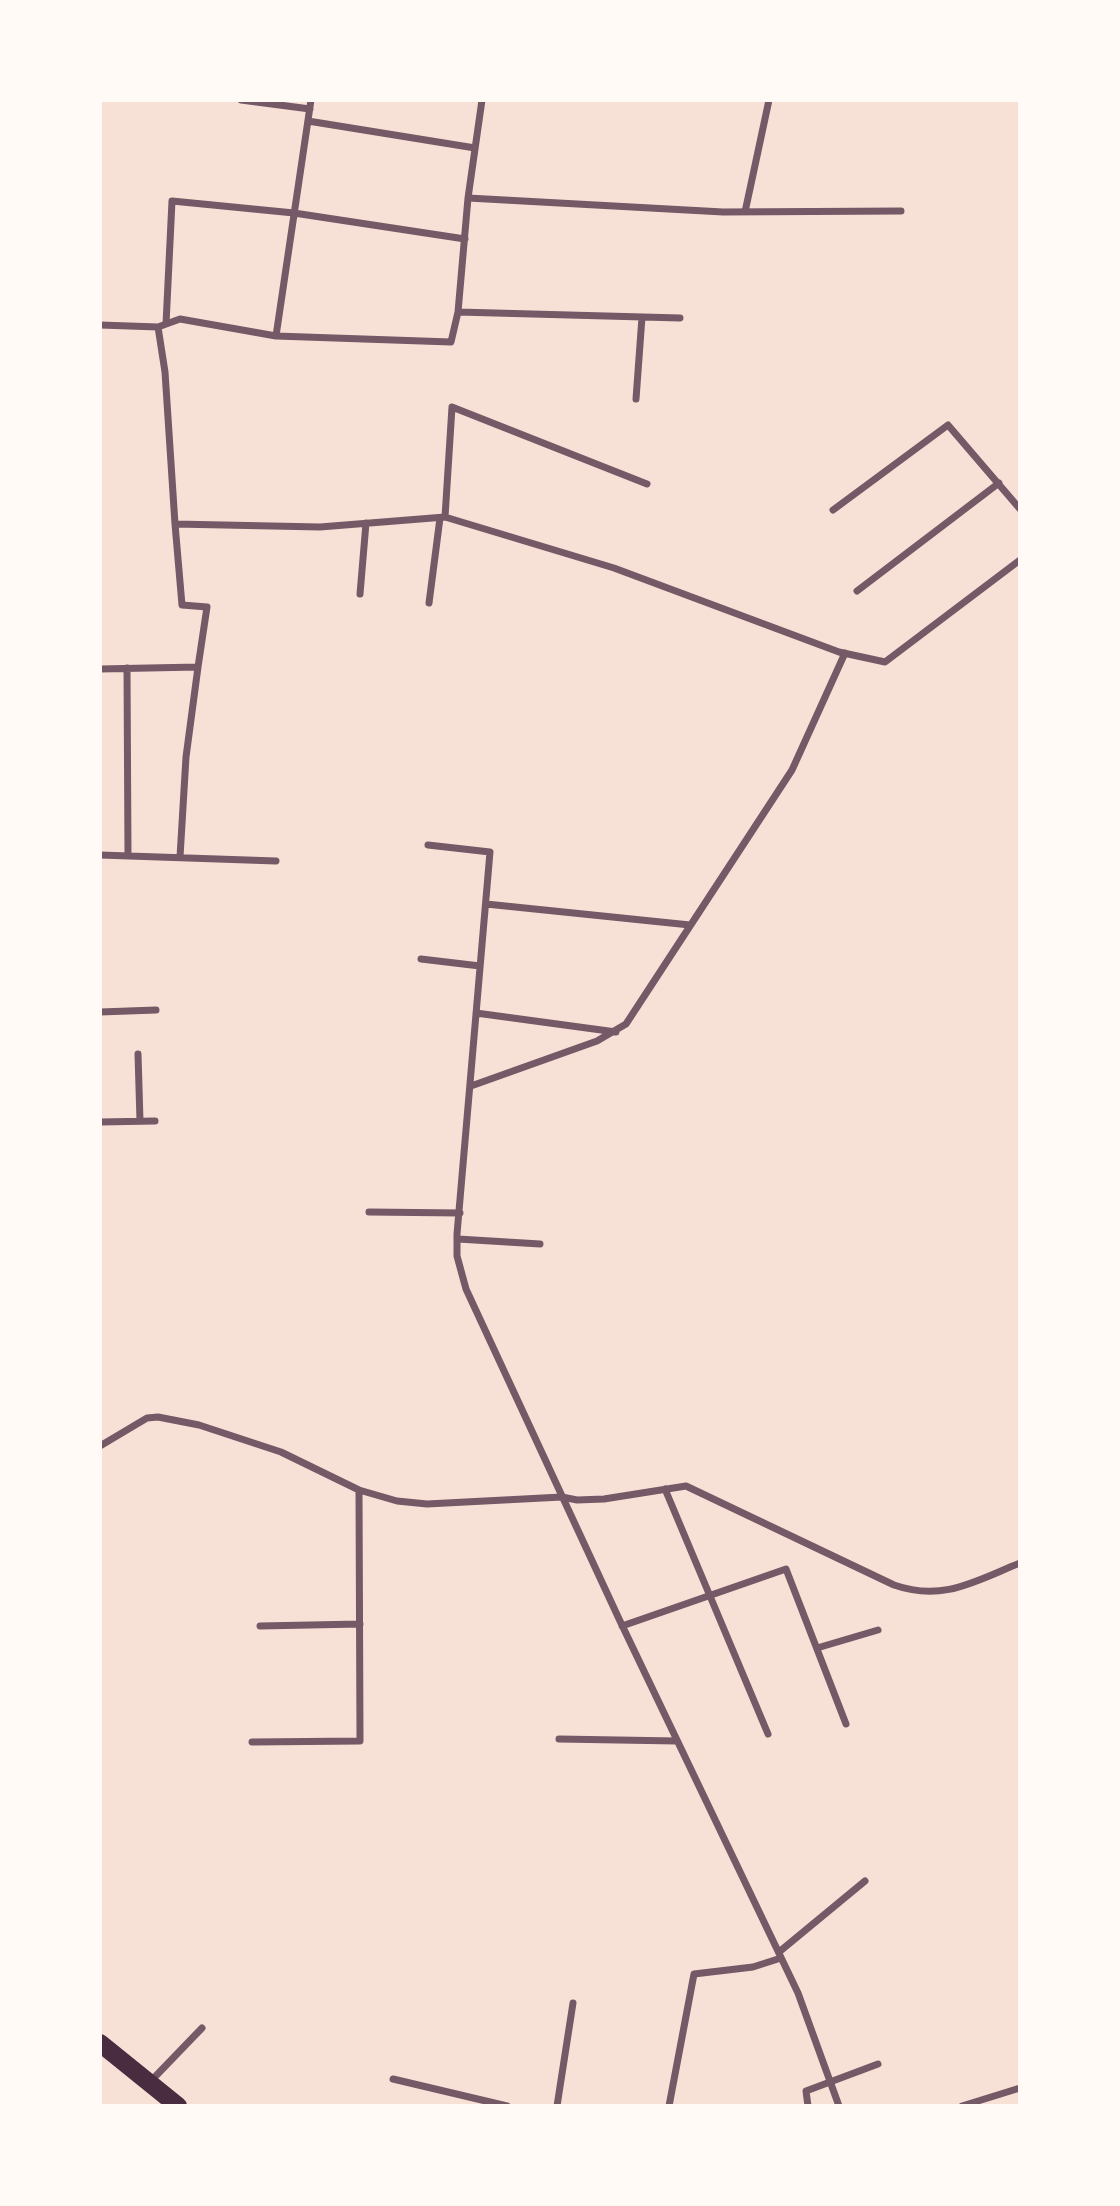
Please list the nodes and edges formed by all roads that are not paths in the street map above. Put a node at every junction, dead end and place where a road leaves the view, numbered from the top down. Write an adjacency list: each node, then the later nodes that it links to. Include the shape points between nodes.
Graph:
1 (242, 100): 4 (street)
2 (482, 100): 6 (street)
3 (769, 100): 9 (street)
4 (310, 104): 5 (street)
5 (308, 121): 6 (street); 10 (street)
6 (475, 148): 7 (street)
7 (468, 198): 9 (street); 11 (street)
8 (901, 211): 9 (street)
9 (745, 212)
10 (294, 213): 11 (street); 16 (street, via 172,201); 17 (street)
11 (465, 239): 12 (street)
12 (458, 312): 13 (street); 17 (street, via 451,342)
13 (642, 317): 14 (street); 18 (street)
14 (680, 318)
15 (100, 325): 16 (street)
16 (162, 325): 17 (street, via 180,320); 25 (street)
17 (276, 336)
18 (636, 399)
19 (999, 483): 21 (street); 22 (street, via 948,425); 27 (street)
20 (647, 484): 23 (street, via 452,407)
21 (1020, 509)
22 (834, 510)
23 (442, 518): 24 (street); 29 (street); 30 (street, via 614,568)
24 (366, 523): 25 (street, via 320,527); 28 (street)
25 (175, 524): 31 (street, via 182,605 207,607)
26 (1020, 560): 30 (street, via 885,662)
27 (857, 591)
28 (360, 594)
29 (429, 603)
30 (845, 653): 40 (street, via 792,770)
31 (198, 667): 33 (street); 37 (street)
32 (100, 668): 33 (street)
33 (127, 668): 36 (street)
34 (428, 845): 39 (street, via 490,852)
35 (100, 855): 36 (street)
36 (128, 856): 37 (street)
37 (180, 857): 38 (street)
38 (276, 861)
39 (486, 904): 40 (street); 42 (street)
40 (690, 925): 46 (street, via 626,1024)
41 (421, 959): 42 (street)
42 (480, 966): 45 (street)
43 (156, 1010): 44 (street)
44 (100, 1012)
45 (476, 1013): 46 (street); 48 (street)
46 (616, 1032): 48 (street)
47 (138, 1054): 49 (street)
48 (471, 1086): 53 (street)
49 (140, 1121): 50 (street); 51 (street)
50 (155, 1121)
51 (100, 1122)
52 (369, 1212): 53 (street)
53 (460, 1213): 54 (street)
54 (458, 1239): 55 (street); 59 (street, via 457,1256 466,1289)
55 (540, 1244)
56 (100, 1446): 58 (street, via 147,1418 173,1419 281,1452)
57 (665, 1489): 59 (street, via 604,1499); 60 (street, via 679,1485 697,1489 917,1593 953,1588); 61 (street)
58 (359, 1490): 59 (street, via 428,1504); 62 (street)
59 (562, 1497): 64 (street)
60 (1020, 1563)
61 (710, 1596): 64 (street); 66 (street, via 786,1569); 68 (street)
62 (360, 1624): 63 (street); 71 (street, via 360,1741)
63 (260, 1626)
64 (622, 1626): 70 (street)
65 (878, 1630): 66 (street)
66 (817, 1648): 67 (street)
67 (846, 1724)
68 (768, 1734)
69 (559, 1739): 70 (street)
70 (677, 1741): 73 (street)
71 (252, 1742)
72 (865, 1881): 73 (street)
73 (780, 1955): 79 (street); 85 (street, via 752,1967 694,1974)
74 (573, 2003): 84 (street)
75 (202, 2028): 80 (street)
76 (100, 2043): 80 (highway)
77 (878, 2064): 79 (street)
78 (393, 2079): 83 (street)
79 (830, 2082): 86 (street, via 806,2091); 87 (street)
80 (149, 2083): 82 (highway)
81 (1020, 2088): 88 (street)
82 (178, 2106)
83 (508, 2106)
84 (557, 2106)
85 (670, 2106)
86 (807, 2106)
87 (839, 2106)
88 (962, 2106)

